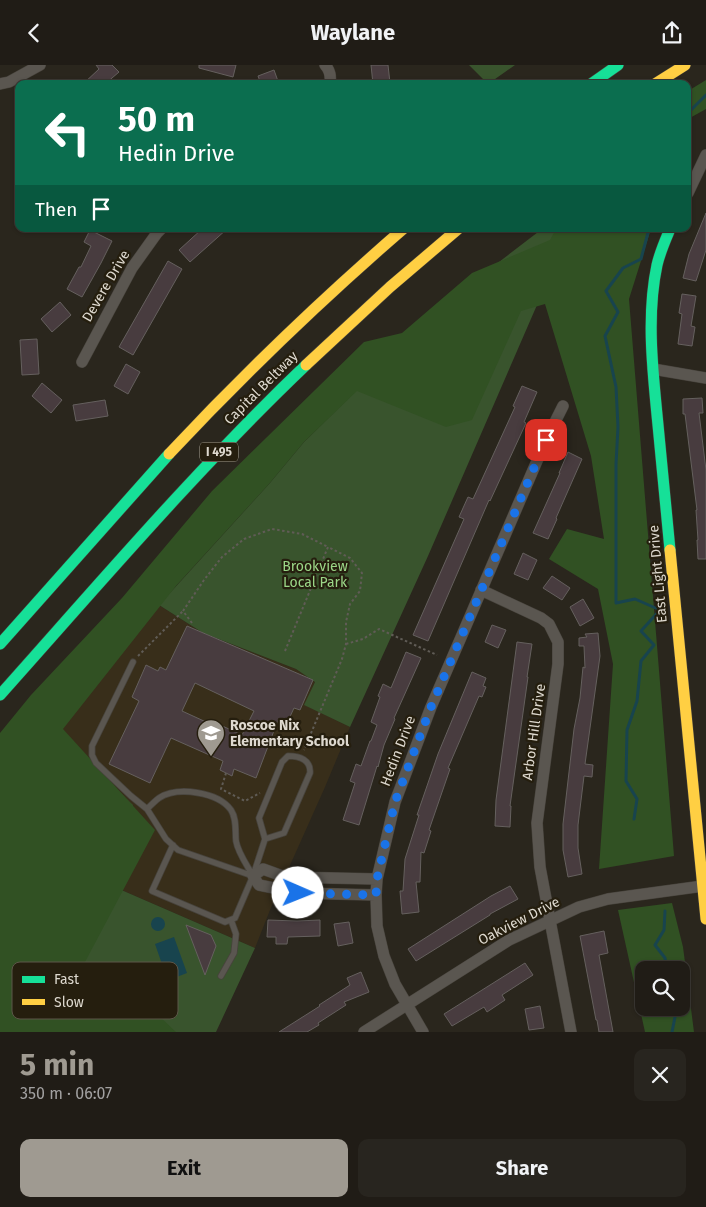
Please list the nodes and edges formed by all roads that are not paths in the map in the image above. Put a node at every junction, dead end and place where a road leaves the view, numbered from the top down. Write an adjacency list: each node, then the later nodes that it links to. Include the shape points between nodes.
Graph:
1 (40, 65): 8 (street)
2 (325, 65): 5 (street)
3 (618, 65): 6 (main road)
4 (685, 65): 7 (main road)
5 (331, 80)
6 (597, 80)
7 (661, 80)
8 (0, 84)
9 (706, 155): 10 (street)
10 (691, 187)
11 (158, 232): 15 (street, Devere Drive, via 132,268)
12 (400, 232): 20 (main road, Capital Beltway / I 495, via 320,302 218,402)
13 (454, 232): 22 (main road, Capital Beltway / I 495, via 285,384 157,519)
14 (668, 232): 16 (main road, East Light Drive, via 653,282)
15 (82, 362)
16 (653, 369): 17 (street); 29 (main road, East Light Drive)
17 (706, 377)
18 (563, 406): 19 (street, Hedin Drive)
19 (481, 590): 28 (street, Hedin Drive, via 395,802); 34 (street, Arbor Hill Drive, via 541,618 558,642 558,664 537,823 540,867)
20 (0, 645)
21 (133, 662): 23 (lane, via 92,746 92,755 96,763)
22 (0, 695)
23 (148, 809): 25 (lane); 26 (lane, via 160,798 185,792 200,793 223,803 232,811 236,841)
24 (265, 839): 24 (lane, via 284,833 310,773 308,761 288,756 282,762 259,818); 26 (lane)
25 (173, 845): 26 (lane, via 178,850); 33 (lane, via 152,891 225,922)
26 (253, 876): 27 (street, via 262,869 285,877); 30 (street, via 259,885); 33 (lane, via 235,919)
27 (296, 877): 28 (street); 30 (lane)
28 (377, 879): 31 (street, Hedin Drive)
29 (704, 886): 32 (main road, East Light Drive); 34 (street, Oakview Drive, via 608,899)
30 (298, 893): 31 (street)
31 (376, 895): 36 (street, Hedin Drive, via 377,926 384,956)
32 (706, 919)
33 (231, 920): 35 (lane, via 236,934 234,953)
34 (550, 920): 36 (street, Oakview Drive, via 509,940); 39 (street)
35 (221, 976)
36 (406, 1004): 37 (street, Oakview Drive); 38 (street, Hedin Drive)
37 (364, 1032)
38 (422, 1032)
39 (571, 1032)

